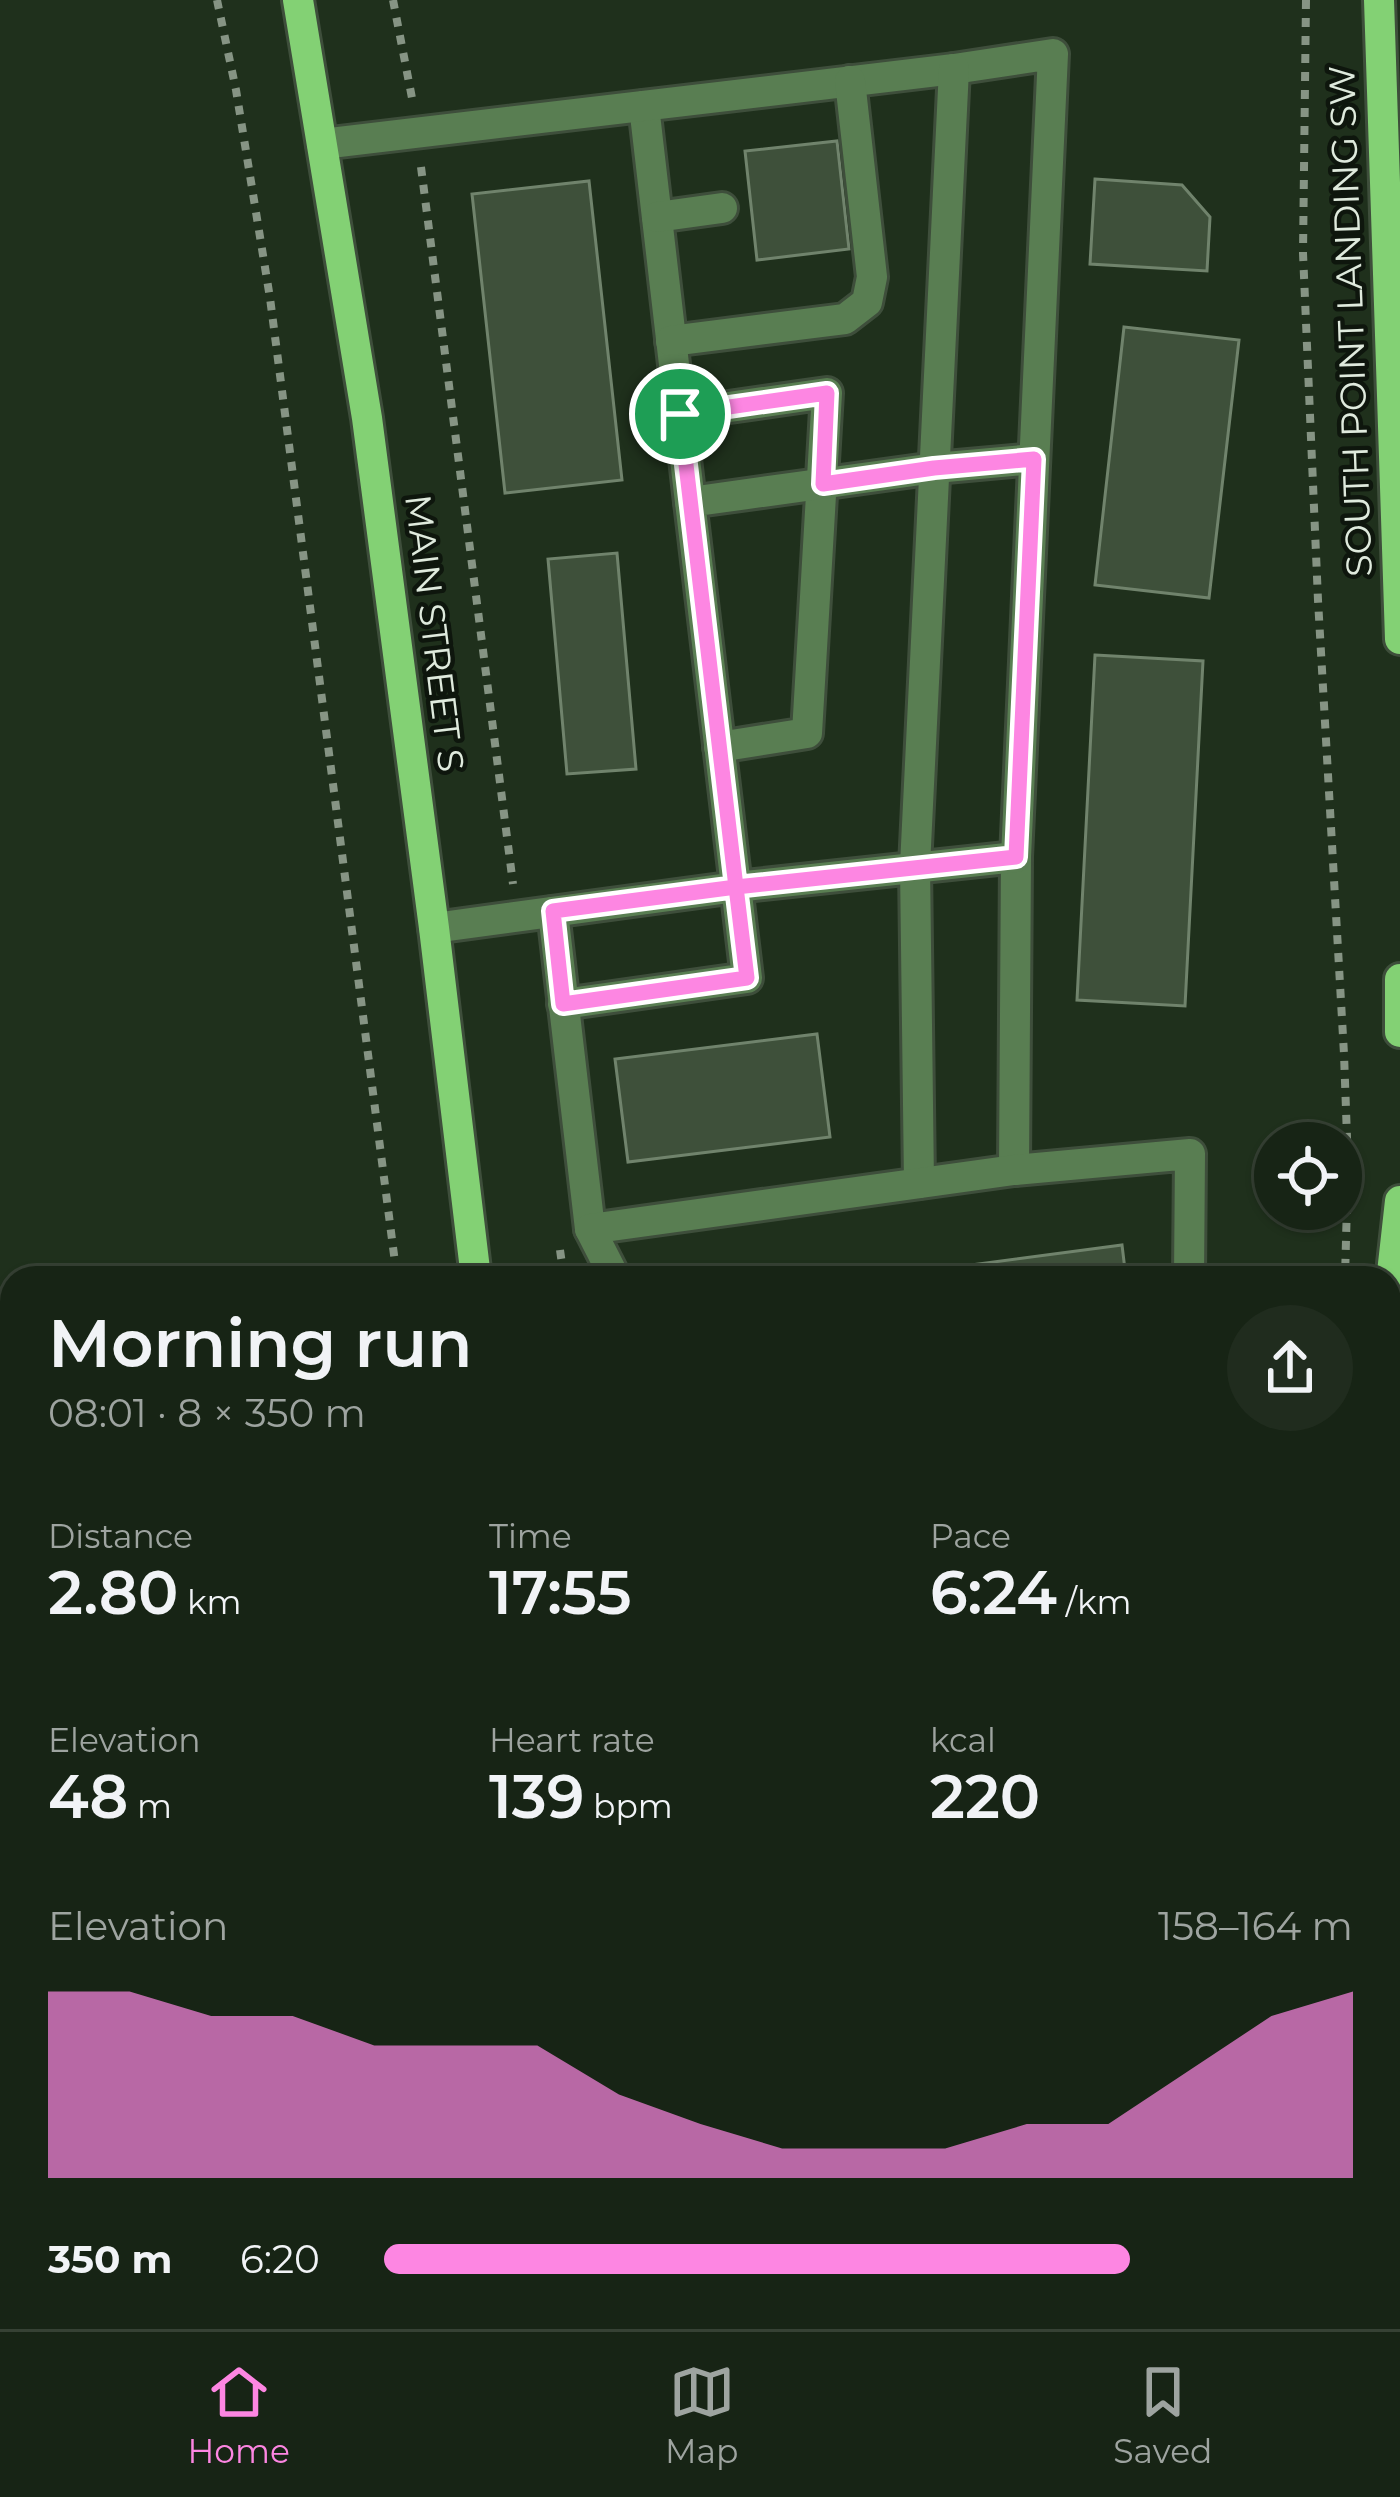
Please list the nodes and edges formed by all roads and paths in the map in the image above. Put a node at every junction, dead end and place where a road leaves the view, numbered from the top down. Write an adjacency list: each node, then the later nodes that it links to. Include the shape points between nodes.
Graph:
1 (218, 0): 35 (path, via 270,298)
2 (298, 0): 10 (main road, MAIN STREET S)
3 (393, 0): 9 (path)
4 (1306, 0): 40 (path, via 1304,253 1344,1054)
5 (1379, 0): 19 (main road, SOUTH POINT LANDING SW)
6 (954, 69): 7 (lane); 15 (lane, via 1053,54); 16 (lane)
7 (850, 81): 8 (lane); 13 (lane, via 872,277 867,302 845,319)
8 (644, 106): 9 (lane); 12 (lane)
9 (417, 132): 10 (lane); 25 (path)
10 (322, 144): 26 (main road, MAIN STREET S)
11 (722, 208): 12 (lane)
12 (657, 217): 13 (lane)
13 (671, 341): 14 (lane)
14 (680, 414): 17 (lane, via 827,393); 18 (lane)
15 (1034, 459): 16 (lane); 21 (lane)
16 (934, 468): 17 (lane); 22 (lane)
17 (823, 484): 18 (lane); 20 (lane, via 807,733)
18 (690, 502): 20 (lane)
19 (1400, 639)
20 (719, 747): 23 (lane)
21 (1016, 857): 22 (lane); 30 (lane)
22 (915, 866): 23 (lane); 31 (lane)
23 (736, 887): 24 (lane); 28 (lane, via 747,978)
24 (553, 911): 25 (lane); 28 (lane)
25 (517, 916): 26 (lane)
26 (434, 928): 36 (main road, MAIN STREET S)
27 (1400, 979): 29 (main road)
28 (563, 1004): 33 (lane)
29 (1400, 1032)
30 (1014, 1170): 31 (lane); 39 (lane, via 1190,1154)
31 (919, 1183): 33 (lane)
32 (1400, 1201): 41 (main road)
33 (590, 1229): 38 (lane)
34 (558, 1233): 37 (path)
35 (395, 1266)
36 (475, 1266)
37 (562, 1266)
38 (609, 1266)
39 (1189, 1266)
40 (1346, 1266)
41 (1393, 1266)

